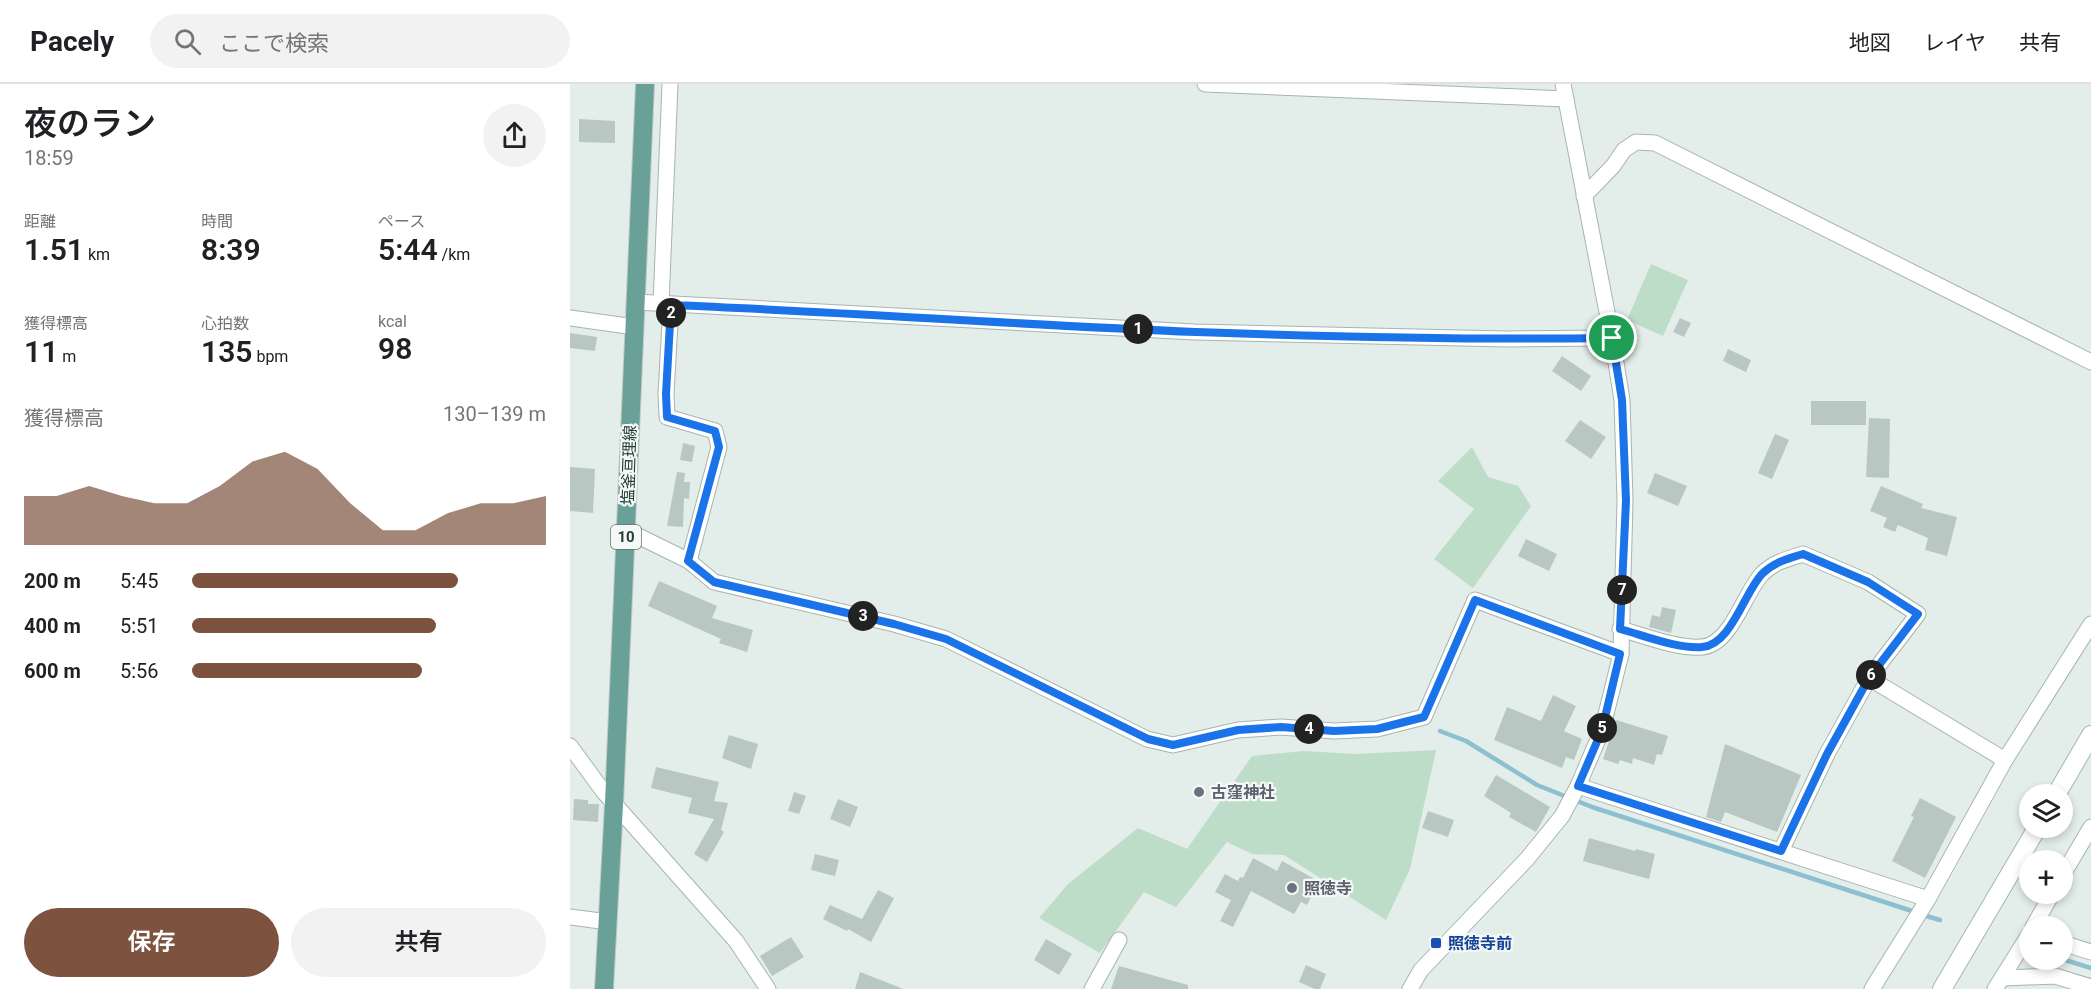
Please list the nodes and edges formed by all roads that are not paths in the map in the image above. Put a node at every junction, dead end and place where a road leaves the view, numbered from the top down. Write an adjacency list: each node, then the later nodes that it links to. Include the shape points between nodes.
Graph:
1 (645, 84): 6 (main road, 塩釜亘理線 / 10)
2 (670, 84): 7 (street)
3 (1205, 84): 4 (street)
4 (1564, 92): 5 (street)
5 (1584, 196): 10 (street); 11 (street, via 1624,150 1636,142 1655,143)
6 (636, 302): 7 (street); 9 (main road, 塩釜亘理線 / 10)
7 (666, 305): 10 (street, via 1196,332); 13 (street, via 667,417 715,431 719,447)
8 (570, 318): 9 (street)
9 (635, 327): 12 (main road, 塩釜亘理線 / 10)
10 (1612, 338): 15 (street, via 1622,400 1626,501)
11 (2091, 362)
12 (626, 530): 13 (street); 23 (main road, 塩釜亘理線 / 10)
13 (688, 561): 16 (street, via 714,582 946,639 1148,739 1173,745 1238,730 1377,729 1424,717 1475,600)
14 (2091, 624): 20 (street)
15 (1620, 629): 16 (street); 17 (street, via 1677,644 1702,647 1718,641 1760,576 1776,562 1803,554 1868,582 1918,614)
16 (1620, 654): 22 (street, via 1602,730)
17 (1869, 678): 20 (street); 26 (street)
18 (2091, 735): 21 (street)
19 (570, 746): 23 (street)
20 (2005, 760): 28 (street)
21 (2062, 784)
22 (1576, 790): 26 (street); 40 (street, via 1527,859 1421,970)
23 (614, 804): 30 (main road, 塩釜亘理線 / 10); 38 (street, via 736,941)
24 (2091, 827): 27 (street)
25 (2031, 838): 42 (street)
26 (1781, 851): 28 (street)
27 (2073, 857)
28 (1926, 903): 41 (street)
29 (570, 917): 30 (street)
30 (608, 922): 37 (main road, 塩釜亘理線 / 10)
31 (1119, 940): 39 (street)
32 (2073, 946): 34 (street)
33 (2019, 951): 35 (street)
34 (2091, 952)
35 (1999, 983): 36 (street, via 2055,976)
36 (2091, 987)
37 (605, 989)
38 (768, 989)
39 (1092, 989)
40 (1410, 989)
41 (1872, 989)
42 (1942, 989)

